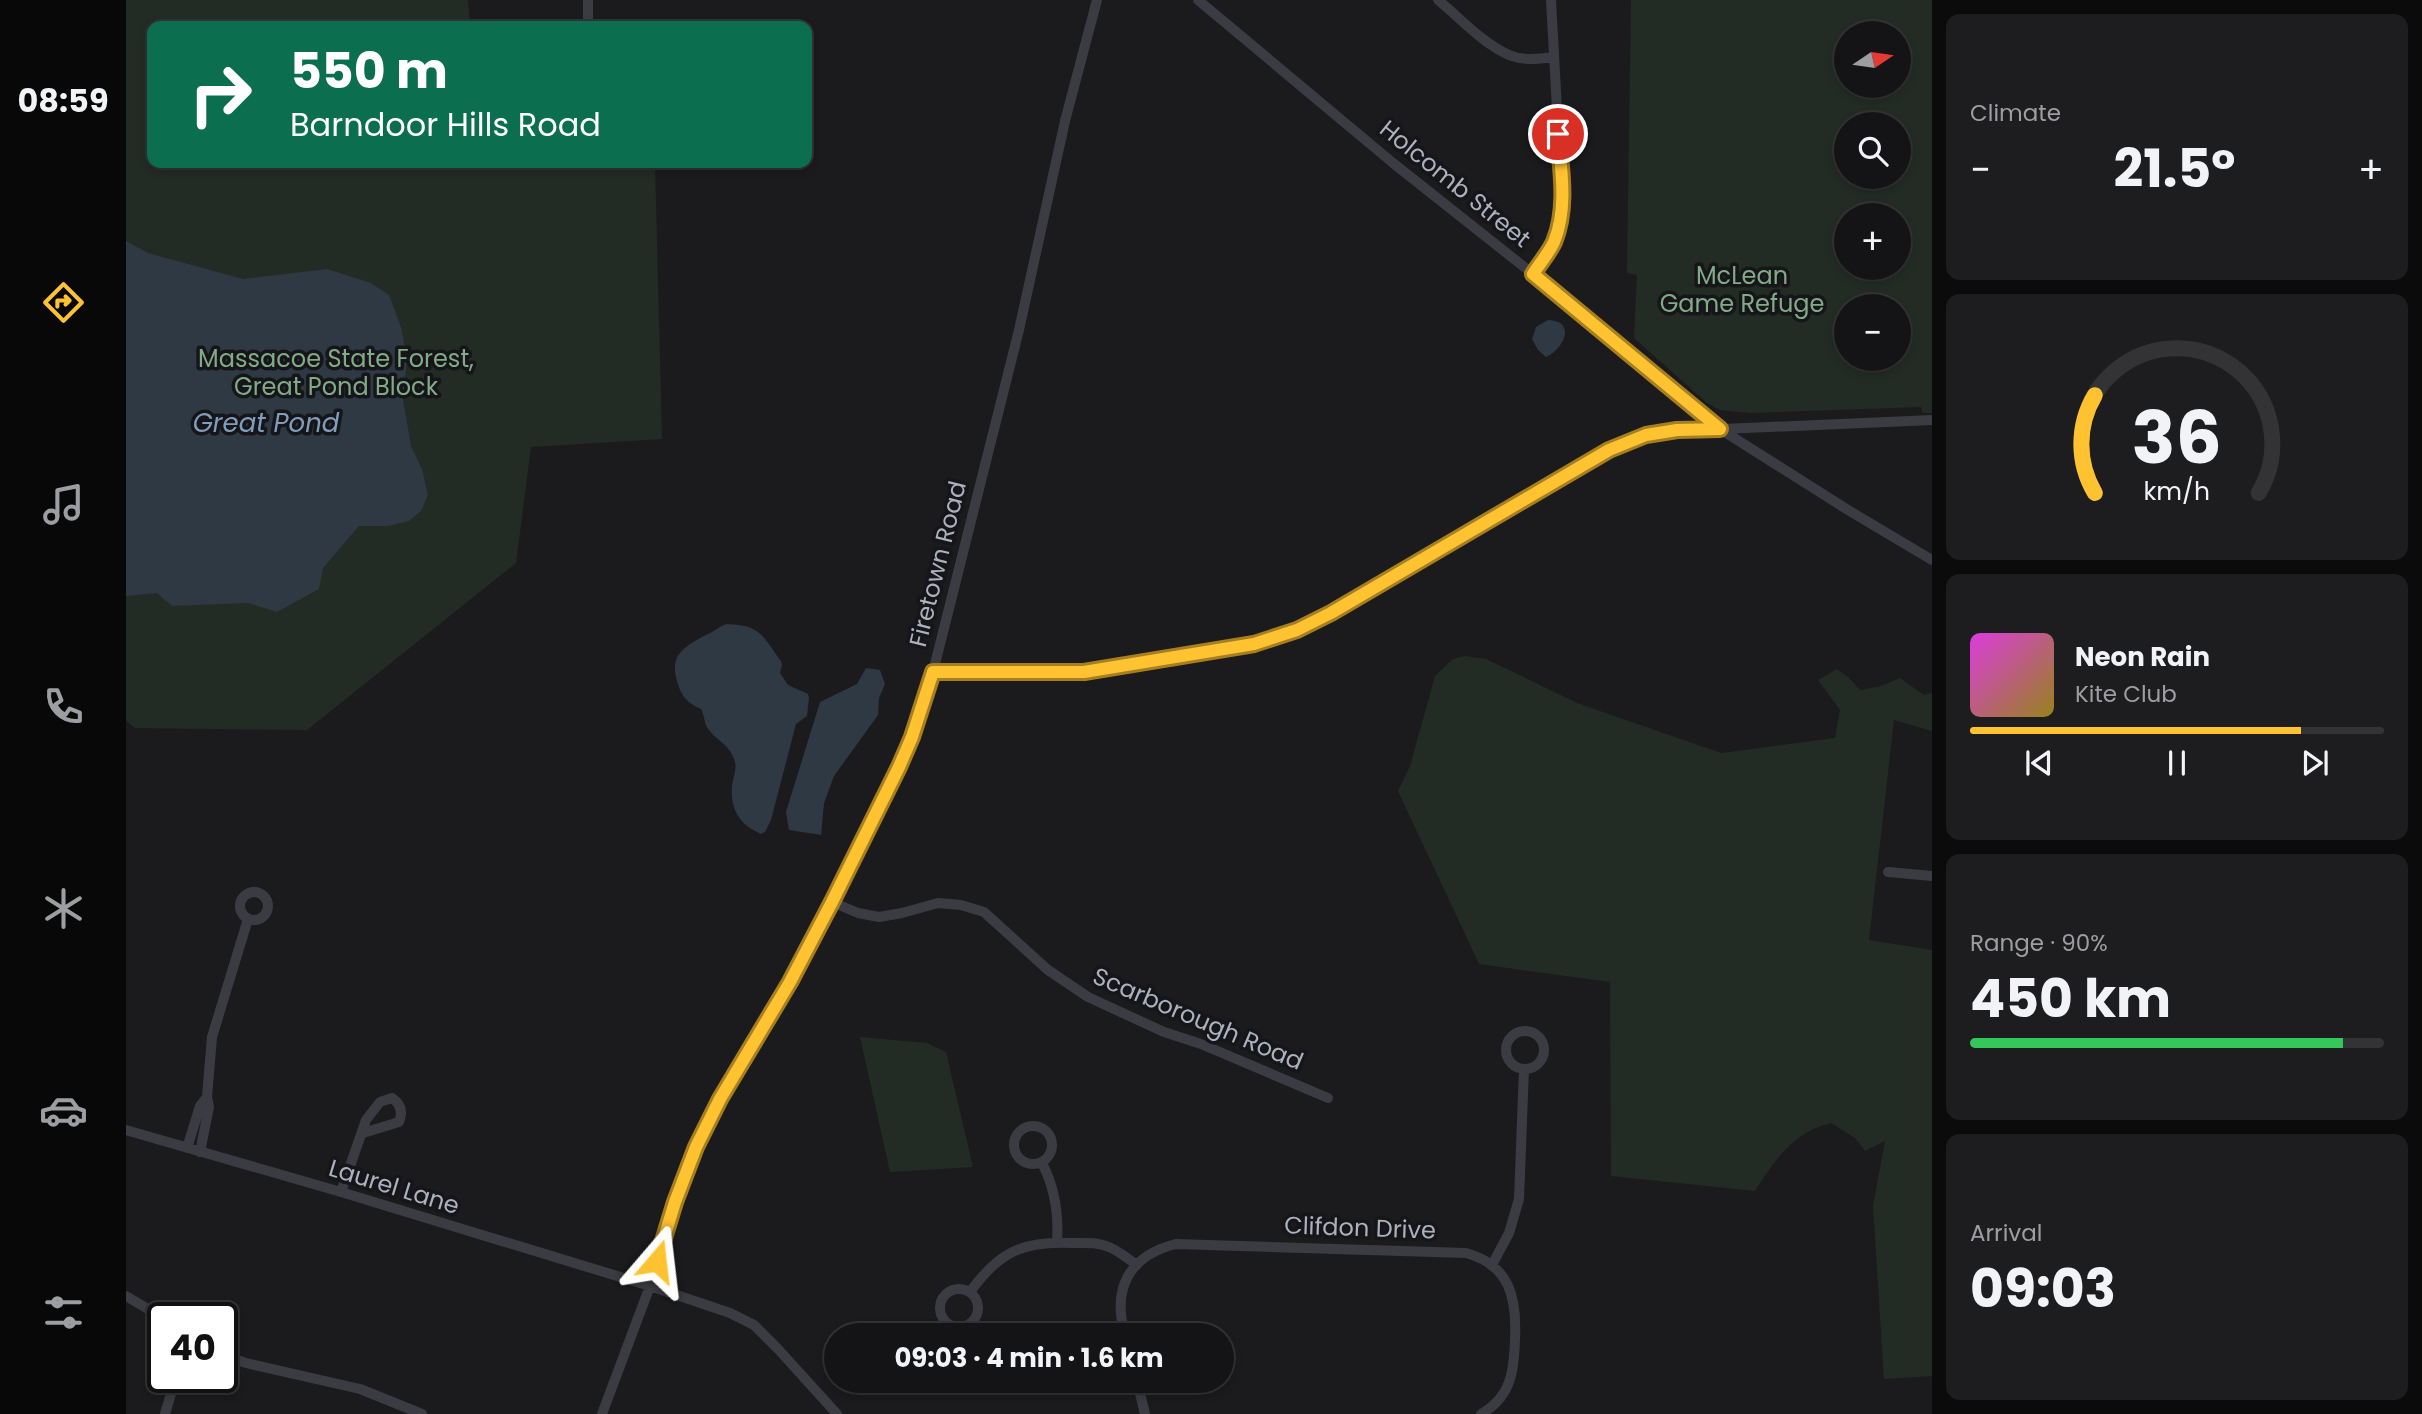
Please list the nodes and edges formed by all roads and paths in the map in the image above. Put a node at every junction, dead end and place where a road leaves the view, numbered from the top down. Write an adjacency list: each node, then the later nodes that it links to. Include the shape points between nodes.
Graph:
1 (588, 0): 6 (street)
2 (1097, 0): 12 (street, Firetown Road)
3 (1198, 0): 8 (street, Holcomb Street)
4 (1438, 0): 7 (street, via 1487,42 1510,55)
5 (1551, 0): 7 (street)
6 (588, 21)
7 (1554, 57): 8 (street, via 1562,200 1553,244)
8 (1533, 274): 10 (street, Holcomb Street)
9 (1932, 420): 10 (street)
10 (1720, 429): 11 (street, Holcomb Street); 12 (street, via 1646,435 1609,450 1331,613 1276,639 1084,672)
11 (1932, 560)
12 (933, 672): 15 (street, Firetown Road, via 904,757)
13 (1888, 872): 14 (street)
14 (1932, 876)
15 (832, 902): 19 (street, Scarborough Road, via 878,916 938,903 984,912 1048,970 1088,997); 29 (street, Firetown Road, via 696,1147)
16 (248, 919): 18 (street, via 212,1037)
17 (1524, 1069): 28 (street, via 1519,1199 1509,1233)
18 (207, 1097): 22 (street, via 200,1105); 23 (street)
19 (1328, 1098)
20 (126, 1130): 22 (street, Laurel Lane)
21 (363, 1133): 25 (street)
22 (187, 1148): 23 (street, Laurel Lane)
23 (200, 1152): 25 (street, Laurel Lane)
24 (1042, 1163): 24 (street, via 1052,1148 1050,1136 1036,1126 1024,1128 1015,1138 1015,1151 1023,1162); 26 (street, via 1054,1191)
25 (341, 1192): 29 (street, Laurel Lane)
26 (1057, 1242): 27 (street, via 1112,1248); 30 (street, via 1029,1245 998,1259)
27 (1137, 1265): 28 (street, Clifdon Drive, via 1147,1255 1176,1244 1448,1252 1481,1258); 33 (street, Clifdon Drive, via 1127,1276 1119,1300)
28 (1492, 1265): 42 (street, via 1514,1301 1515,1360 1510,1386)
29 (650, 1286): 39 (street, Firetown Road); 40 (street, Laurel Lane, via 746,1320)
30 (970, 1292)
31 (126, 1296): 32 (street)
32 (147, 1308)
33 (1121, 1323)
34 (238, 1360): 38 (street, via 360,1389)
35 (171, 1393): 37 (street)
36 (1140, 1393): 41 (street)
37 (165, 1414)
38 (422, 1414)
39 (601, 1414)
40 (836, 1414)
41 (1145, 1414)
42 (1481, 1414)

